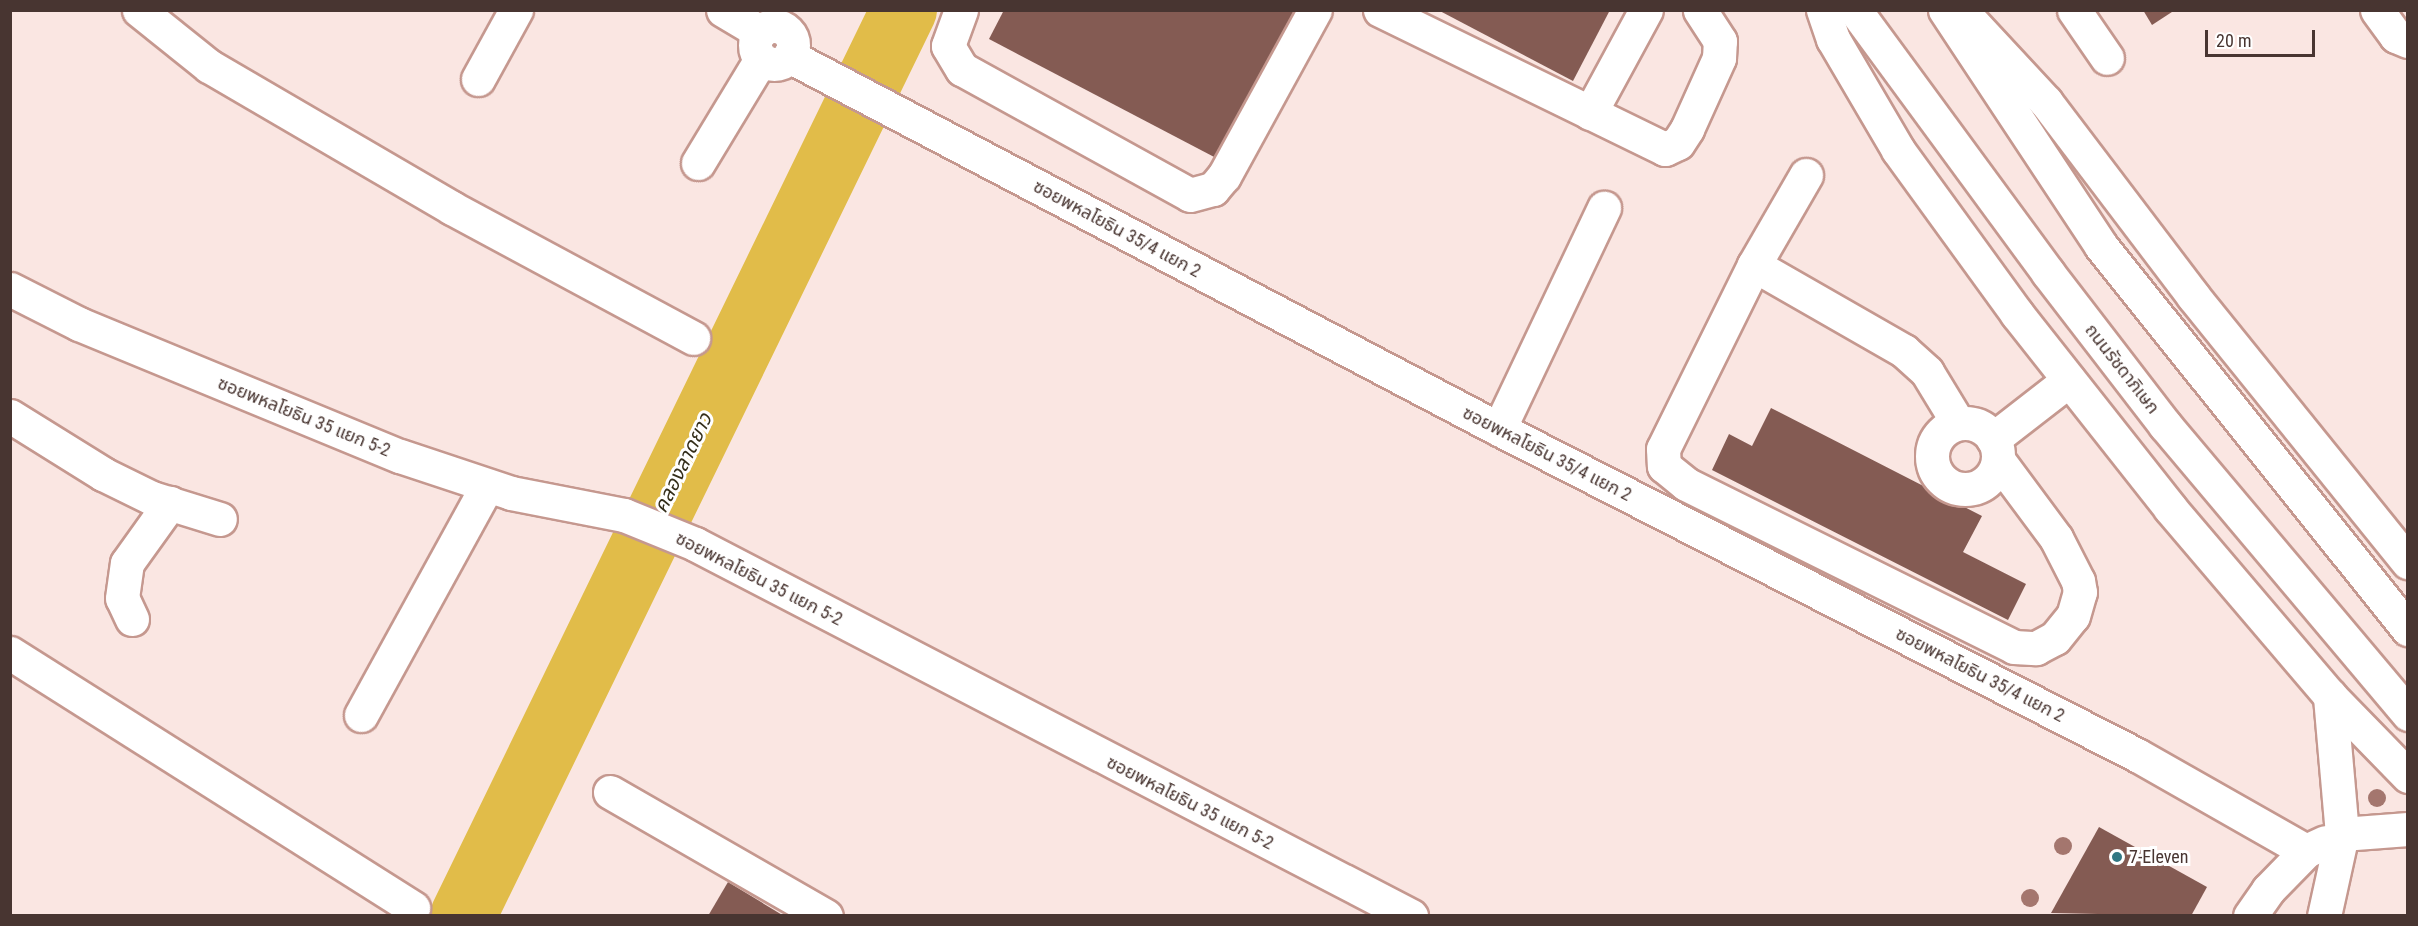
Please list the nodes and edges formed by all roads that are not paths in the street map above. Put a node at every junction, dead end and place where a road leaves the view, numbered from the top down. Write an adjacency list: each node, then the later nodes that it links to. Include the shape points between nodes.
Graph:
1 (139, 10): 25 (street, via 209,66 452,208)
2 (516, 10): 18 (street)
3 (723, 10): 15 (street, ซอยพหลโยธิน 35/4 แยก 2)
4 (961, 10): 5 (street, via 948,46 951,58 962,69 1190,195 1214,189 1224,176)
5 (1315, 10)
6 (1380, 10): 19 (street)
7 (1646, 10): 19 (street)
8 (1701, 10): 19 (street, via 1721,50 1713,77 1677,143 1665,149)
9 (1823, 10): 26 (street, via 1833,39 1898,150)
10 (1855, 10): 39 (street, ถนนรัชดาภิเษก, via 2048,273 2232,509)
11 (1945, 10): 36 (street, via 2101,246)
12 (1961, 10): 34 (street, via 2046,102 2193,296)
13 (2074, 10): 17 (street)
14 (2377, 10): 16 (street, via 2396,36)
15 (774, 37): 20 (street); 29 (street, ซอยพหลโยธิน 35/4 แยก 2, via 848,88)
16 (2408, 41)
17 (2107, 58)
18 (478, 79)
19 (1590, 113)
20 (698, 163)
21 (1806, 175): 23 (street)
22 (1604, 208): 29 (street)
23 (1754, 265): 28 (street, via 1904,351 1927,372); 30 (street, via 1663,449 1664,466 1671,476 2014,647 2036,648 2055,638 2073,616 2080,592 2078,581 2056,538)
24 (10, 289): 31 (street, ซอยพหลโยธิน 35 แยก 5-2, via 100,333 400,456)
25 (693, 338)
26 (2069, 380): 30 (street); 38 (street, via 2170,508)
27 (10, 416): 32 (street, via 103,474)
28 (1958, 423): 30 (street, via 1978,426); 30 (street, via 1941,433 1932,450 1934,470 1942,481 1960,489 1973,489 1990,478)
29 (1499, 429): 45 (street, ซอยพหลโยธิน 35/4 แยก 2, via 2137,755)
30 (1995, 449)
31 (487, 486): 40 (street); 48 (street, ซอยพหลโยธิน 35 แยก 5-2, via 624,515 695,544)
32 (170, 503): 33 (street); 35 (street, via 128,563 122,598)
33 (220, 519)
34 (2408, 562)
35 (132, 619)
36 (2408, 629)
37 (10, 653): 46 (street)
38 (2330, 696): 41 (street); 44 (street)
39 (2408, 714)
40 (361, 715)
41 (2408, 776)
42 (610, 792): 47 (street)
43 (2408, 829): 44 (street)
44 (2342, 834): 45 (street); 50 (street)
45 (2306, 851): 49 (street)
46 (413, 908)
47 (826, 915)
48 (1411, 915)
49 (2250, 915)
50 (2324, 915)

